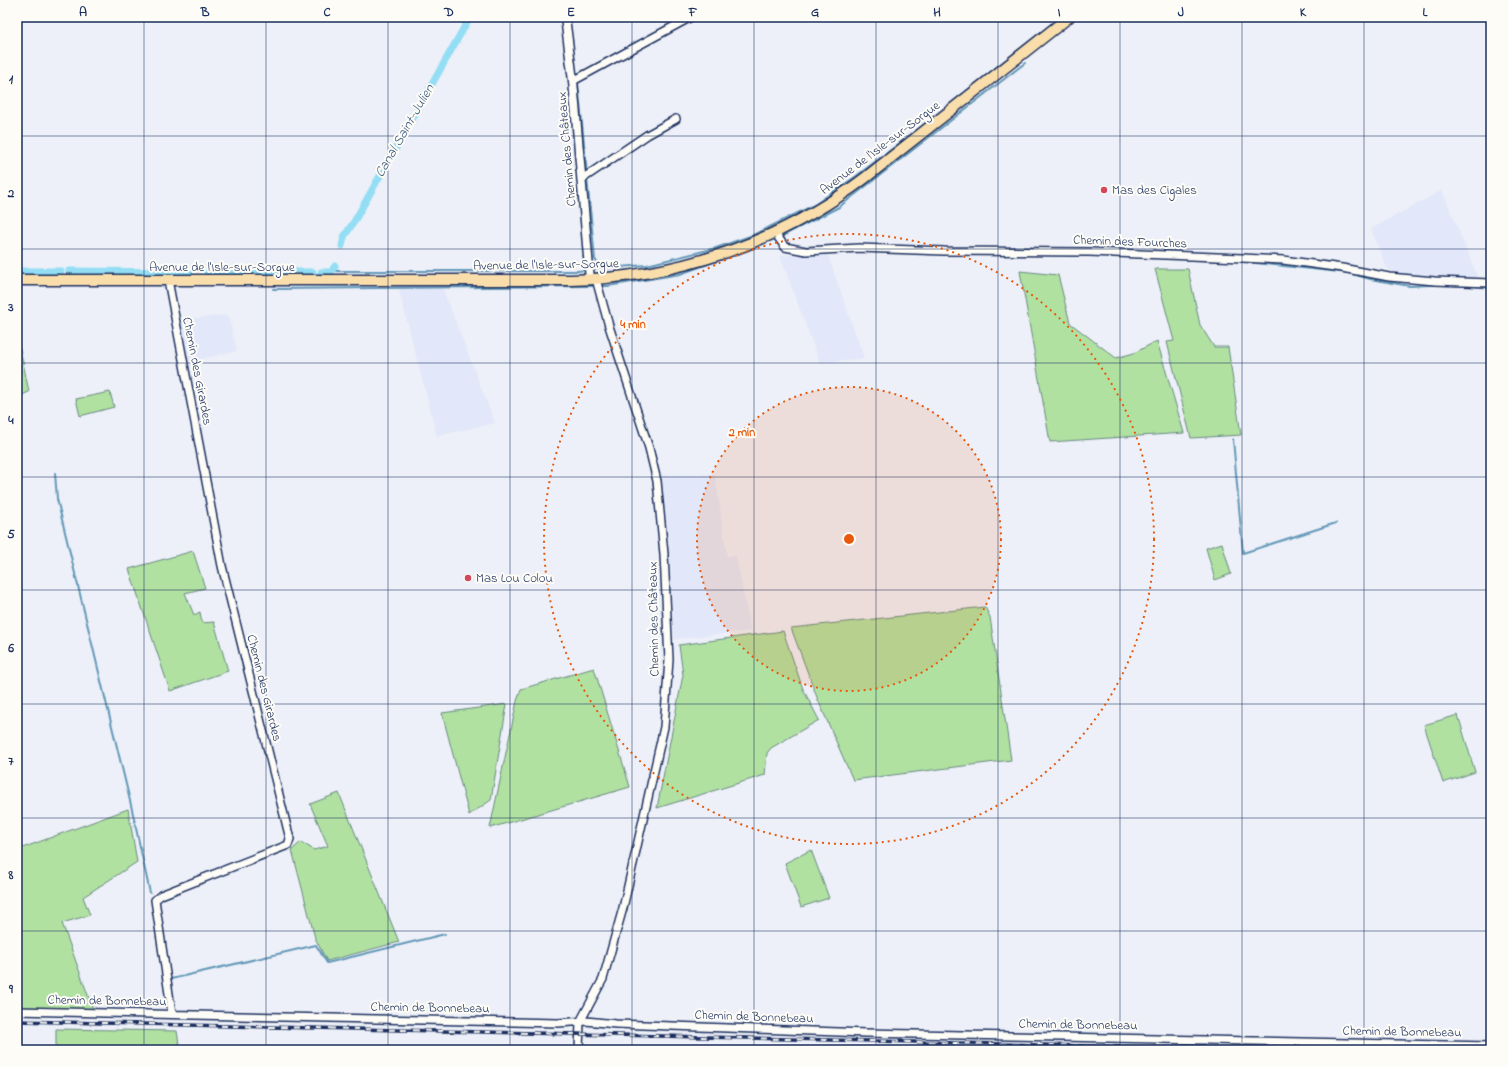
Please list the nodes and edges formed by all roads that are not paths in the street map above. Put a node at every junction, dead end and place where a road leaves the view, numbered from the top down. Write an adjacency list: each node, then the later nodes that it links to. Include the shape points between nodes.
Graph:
1 (565, 17): 4 (street, Chemin des Châteaux)
2 (691, 17): 4 (street)
3 (1069, 17): 7 (main road, Avenue de l'Isle-sur-Sorgue, via 852,188)
4 (573, 81): 6 (street, Chemin des Châteaux)
5 (676, 119): 6 (street, via 647,135)
6 (582, 179): 10 (street, Chemin des Châteaux)
7 (775, 233): 10 (main road, Avenue de l'Isle-sur-Sorgue, via 703,260 643,274); 11 (street, Chemin des Fourches, via 785,247 806,251 859,248 1089,252 1242,258 1283,260 1389,277)
8 (17, 280): 9 (main road, Avenue de l'Isle-sur-Sorgue)
9 (168, 280): 10 (main road, Avenue de l'Isle-sur-Sorgue); 13 (street, Chemin des Girardes, via 222,566 290,839 288,846 155,900)
10 (593, 280): 14 (street, Chemin des Châteaux, via 649,448 657,481 664,554 669,660 664,727 623,908 603,979)
11 (1491, 283)
12 (18, 1010): 13 (street, Chemin de Bonnebeau)
13 (172, 1014): 14 (street, Chemin de Bonnebeau)
14 (580, 1022): 15 (street, Chemin de Bonnebeau, via 866,1033); 16 (street, Chemin des Châteaux)
15 (1491, 1046)
16 (579, 1050)

